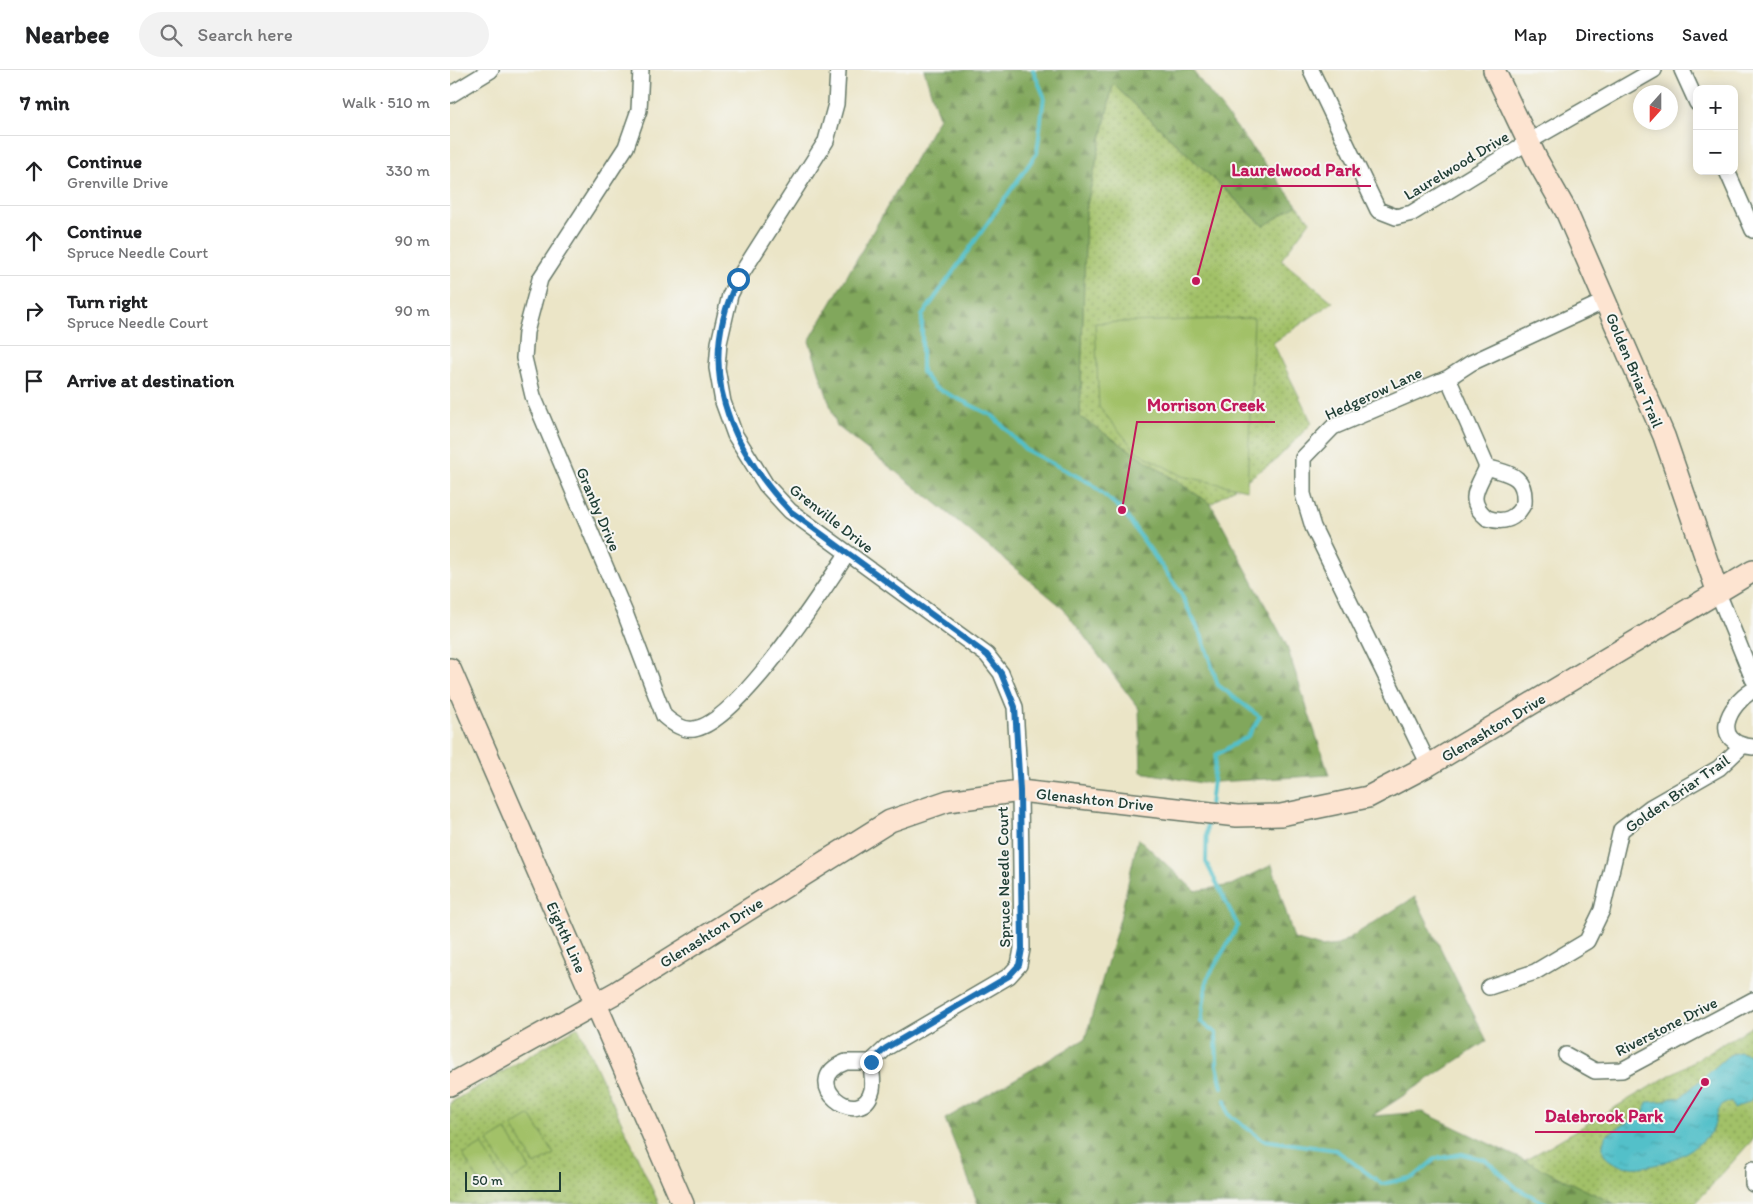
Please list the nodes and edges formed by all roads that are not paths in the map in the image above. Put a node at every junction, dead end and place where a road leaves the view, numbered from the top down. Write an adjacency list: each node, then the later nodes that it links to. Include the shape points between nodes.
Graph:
1 (491, 70): 9 (street)
2 (641, 70): 16 (street, Granby Drive, via 639,110 626,147 540,279 526,332 524,358 533,396 625,613 664,716 673,724 694,730 716,720 737,702 762,674)
3 (838, 70): 16 (street, Grenville Drive, via 836,104 826,141 730,295 717,368 723,402 735,434 766,485 790,511)
4 (1311, 70): 10 (street, Laurelwood Drive, via 1378,210 1396,217 1412,213)
5 (1494, 70): 10 (street, Golden Briar Trail)
6 (1654, 70): 10 (street, Laurelwood Drive)
7 (1682, 70): 8 (street)
8 (1693, 94)
9 (450, 95)
10 (1528, 142): 13 (street, Golden Briar Trail, via 1566,211)
11 (1729, 175): 12 (street)
12 (1753, 230)
13 (1605, 301): 14 (street, Hedgerow Lane, via 1471,363); 18 (street, Golden Briar Trail, via 1664,436)
14 (1448, 378): 15 (street); 23 (street, Hedgerow Lane, via 1333,427 1303,458 1304,494 1313,527)
15 (1487, 467)
16 (847, 554): 24 (street, Grenville Drive, via 987,655 1001,673 1015,707)
17 (1753, 571): 18 (street, Glenashton Drive)
18 (1718, 593): 20 (street, Golden Briar Trail); 23 (street, Glenashton Drive)
19 (450, 670): 27 (street, Eighth Line)
20 (1753, 680)
21 (1753, 690): 22 (street, Golden Briar Trail, via 1731,708 1726,720 1733,740)
22 (1748, 746): 25 (street, Golden Briar Trail, via 1719,768 1651,807 1621,830 1602,910 1587,941 1535,972)
23 (1429, 765): 24 (street, Glenashton Drive, via 1368,797 1281,815 1237,816)
24 (1020, 791): 27 (street, Glenashton Drive, via 948,801 890,820); 29 (street, Spruce Needle Court, via 1022,949 1019,965 1009,976 886,1048)
25 (1489, 987)
26 (1753, 1000): 28 (street, Riverstone Drive, via 1622,1070 1595,1071)
27 (596, 1004): 30 (street, Glenashton Drive); 33 (street, Eighth Line)
28 (1566, 1055)
29 (871, 1062)
30 (450, 1085)
31 (1753, 1168): 32 (street)
32 (1753, 1184)
33 (683, 1204)

